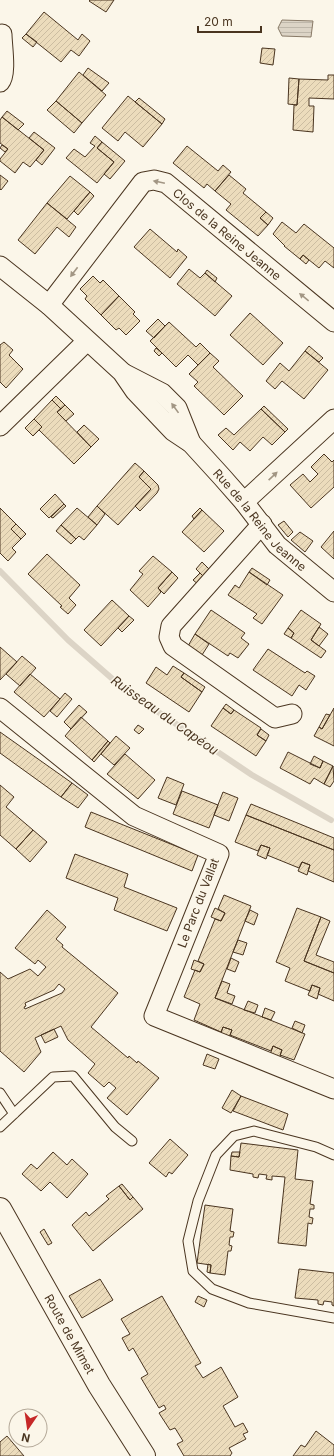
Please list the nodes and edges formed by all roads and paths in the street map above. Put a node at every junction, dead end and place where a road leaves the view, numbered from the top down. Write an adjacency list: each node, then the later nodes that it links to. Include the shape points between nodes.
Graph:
1 (2, 34): 2 (street, via 3,68)
2 (0, 82)
3 (0, 266): 4 (street, Rue de la Reine Jeanne)
4 (49, 305): 5 (street, Clos de la Reine Jeanne, one-way to 4, via 166,183 154,180 143,182); 6 (street, Rue de la Reine Jeanne)
5 (334, 322)
6 (87, 341): 8 (street); 9 (street, Rue de la Reine Jeanne, via 122,372 162,393 177,408 191,443)
7 (334, 419): 9 (street, one-way to 7)
8 (0, 426)
9 (244, 502): 10 (street, Rue de la Reine Jeanne)
10 (262, 524): 11 (street, Rue de la Reine Jeanne, via 277,544); 13 (street, via 172,626 169,637 173,646 275,718)
11 (334, 592)
12 (0, 708): 14 (street, Le Parc du Vallat, via 134,816 219,854 154,1016)
13 (292, 714)
14 (334, 1089)
15 (0, 1093): 16 (lane)
16 (14, 1114): 17 (lane); 18 (lane, via 53,1077 73,1076 115,1127)
17 (0, 1127)
18 (132, 1141)
19 (334, 1155): 21 (lane, via 316,1147 254,1130 234,1136 216,1155 198,1202 188,1241 193,1271 212,1289 249,1303)
20 (0, 1209): 22 (street, Route de Mimet, via 99,1384)
21 (334, 1318)
22 (144, 1456)

